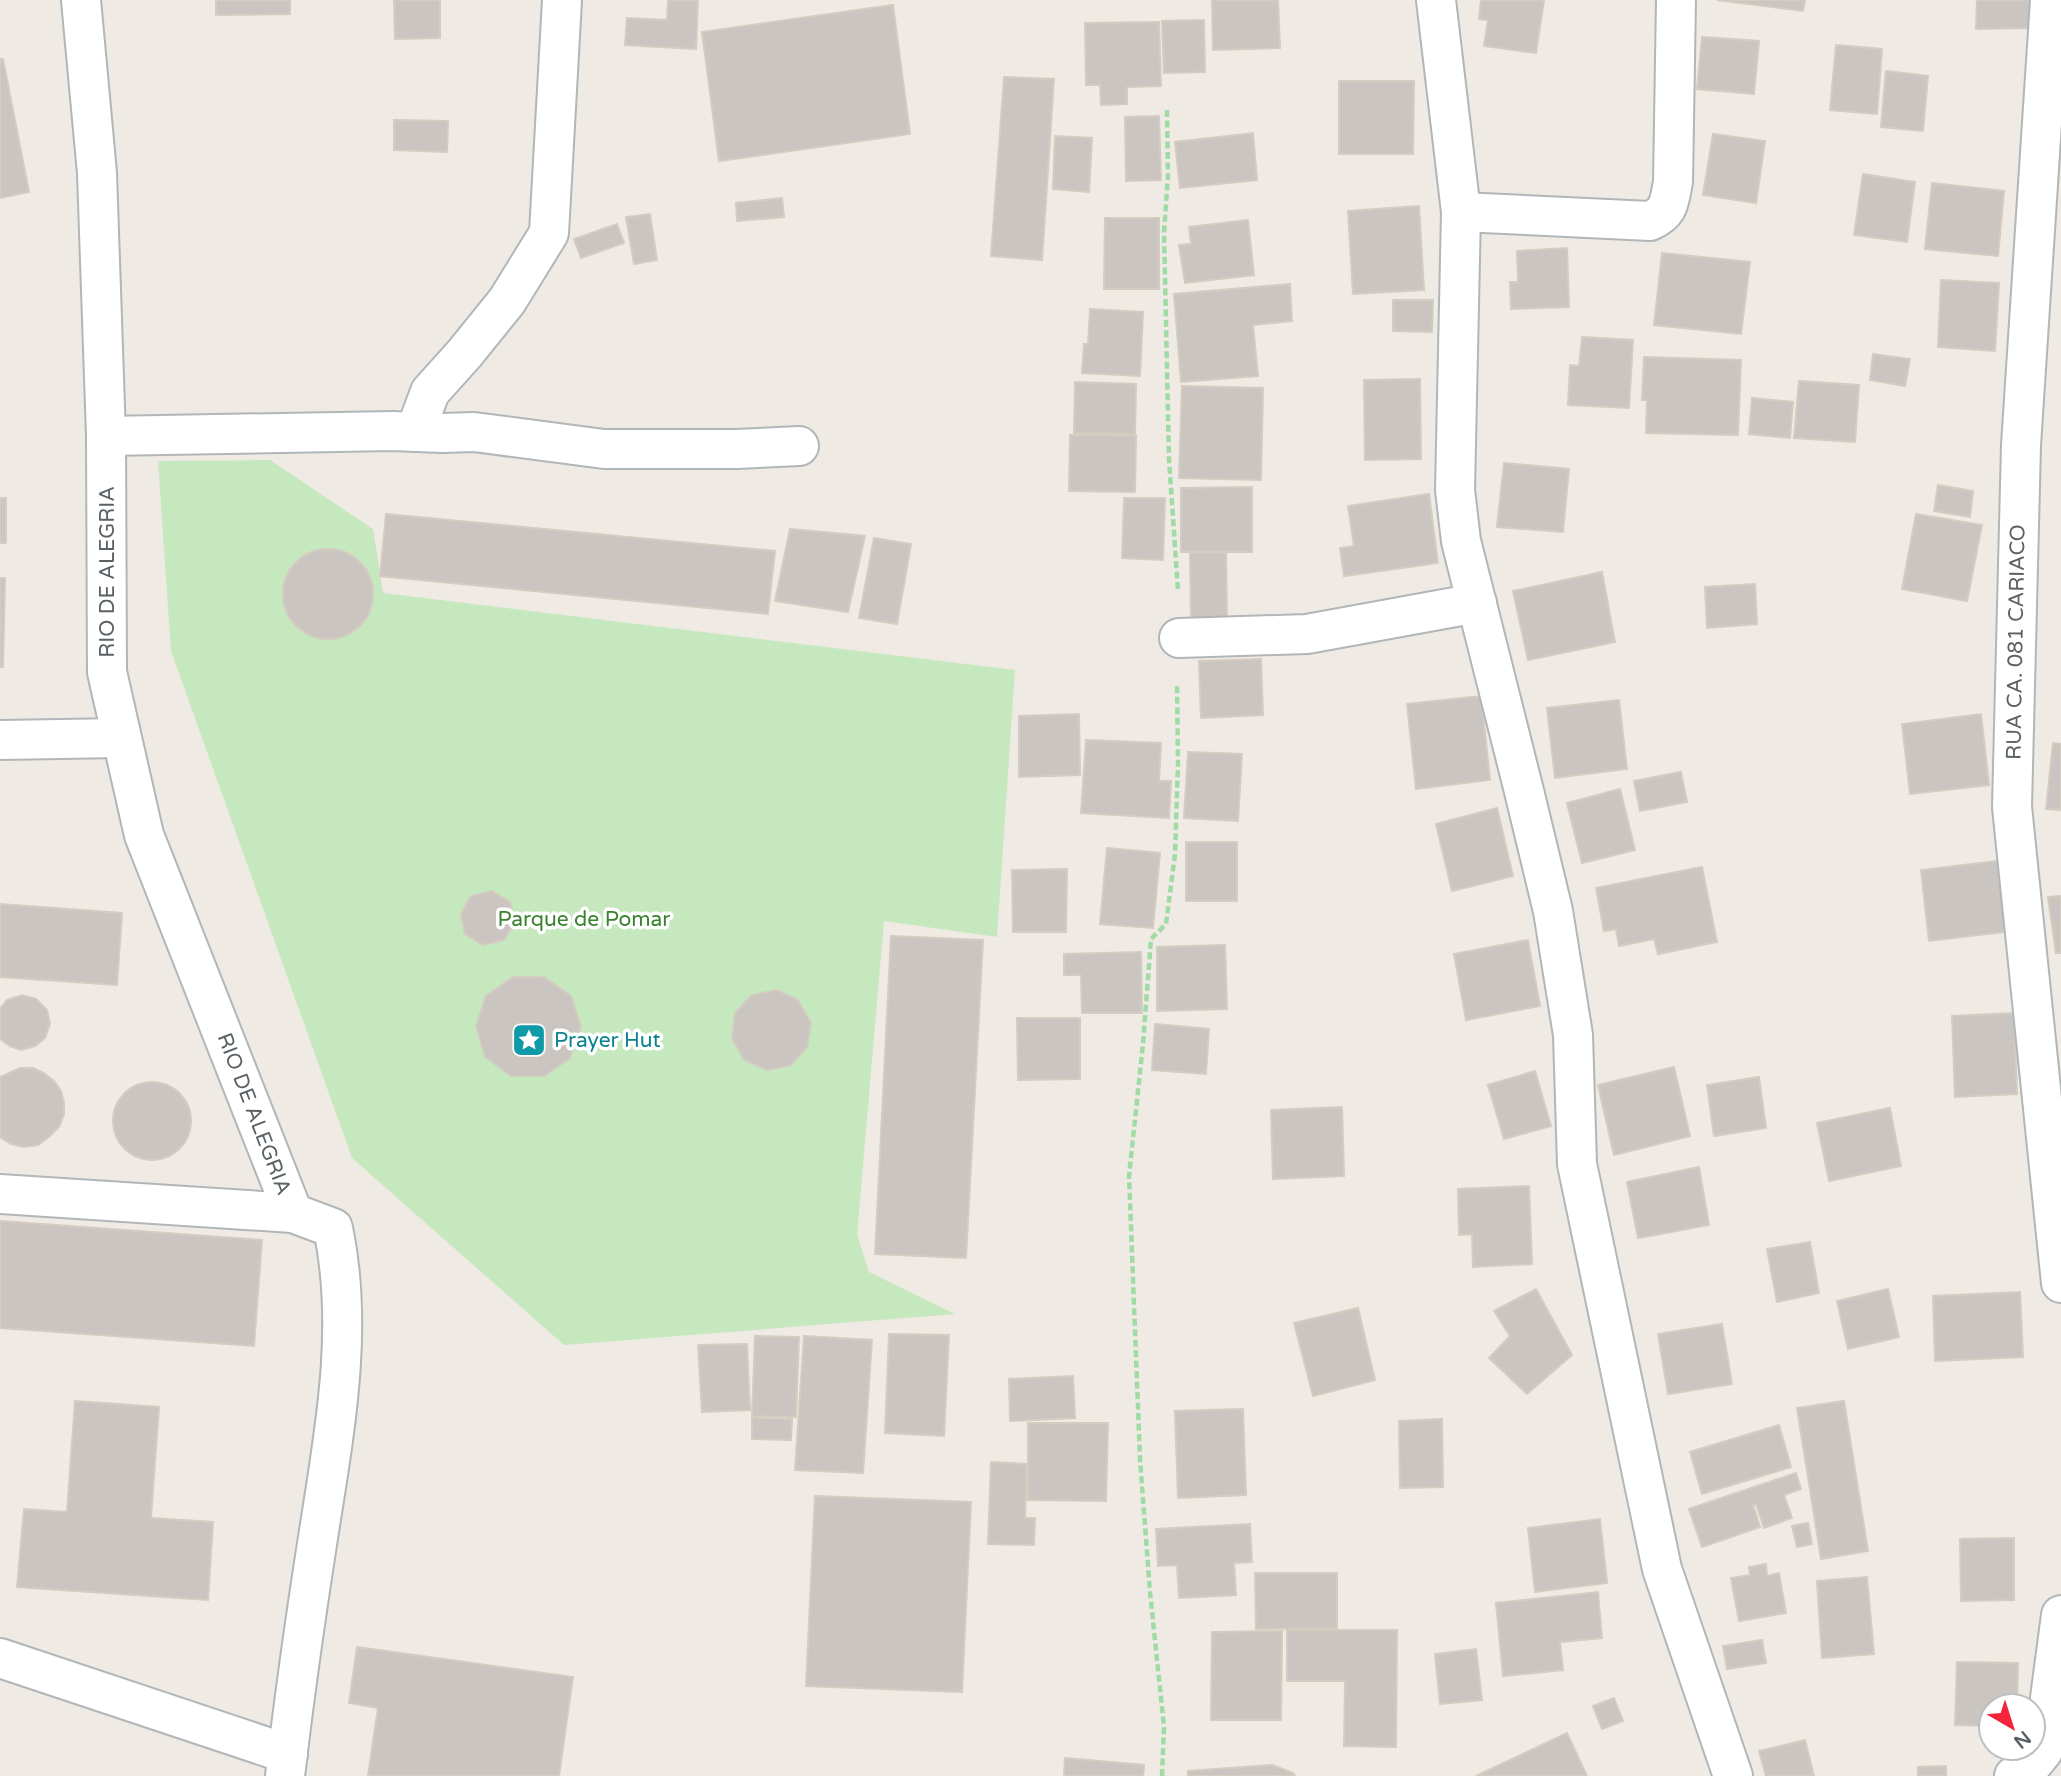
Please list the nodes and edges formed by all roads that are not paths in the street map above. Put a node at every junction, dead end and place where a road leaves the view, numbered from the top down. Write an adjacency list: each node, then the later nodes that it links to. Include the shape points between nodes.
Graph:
1 (81, 0): 8 (street, RIO DE ALEGRIA, via 97,173)
2 (562, 0): 7 (street, via 549,233 507,301 430,392)
3 (1436, 0): 6 (street)
4 (1676, 0): 6 (street, via 1673,182 1668,208 1660,216 1650,221)
5 (2050, 0): 16 (street, RUA CA. 081 CARIACO, via 2021,445 2012,807)
6 (1461, 212): 10 (street, via 1455,490 1461,541)
7 (415, 432): 8 (street); 9 (street, via 474,432 604,449)
8 (106, 436): 12 (street, RIO DE ALEGRIA, via 107,672)
9 (799, 446)
10 (1477, 603): 11 (street, via 1307,635); 20 (street, via 1553,911 1573,1035 1577,1164 1662,1569)
11 (1179, 638)
12 (121, 738): 13 (street); 15 (street, RIO DE ALEGRIA, via 144,835)
13 (0, 740)
14 (0, 1194): 15 (street)
15 (293, 1213): 19 (street, RIO DE ALEGRIA, via 333,1227 342,1303 339,1405)
16 (2061, 1283)
17 (2061, 1615): 21 (street, via 2043,1751 2030,1767)
18 (0, 1658): 19 (street)
19 (286, 1765)
20 (1733, 1776)
21 (2014, 1776)

